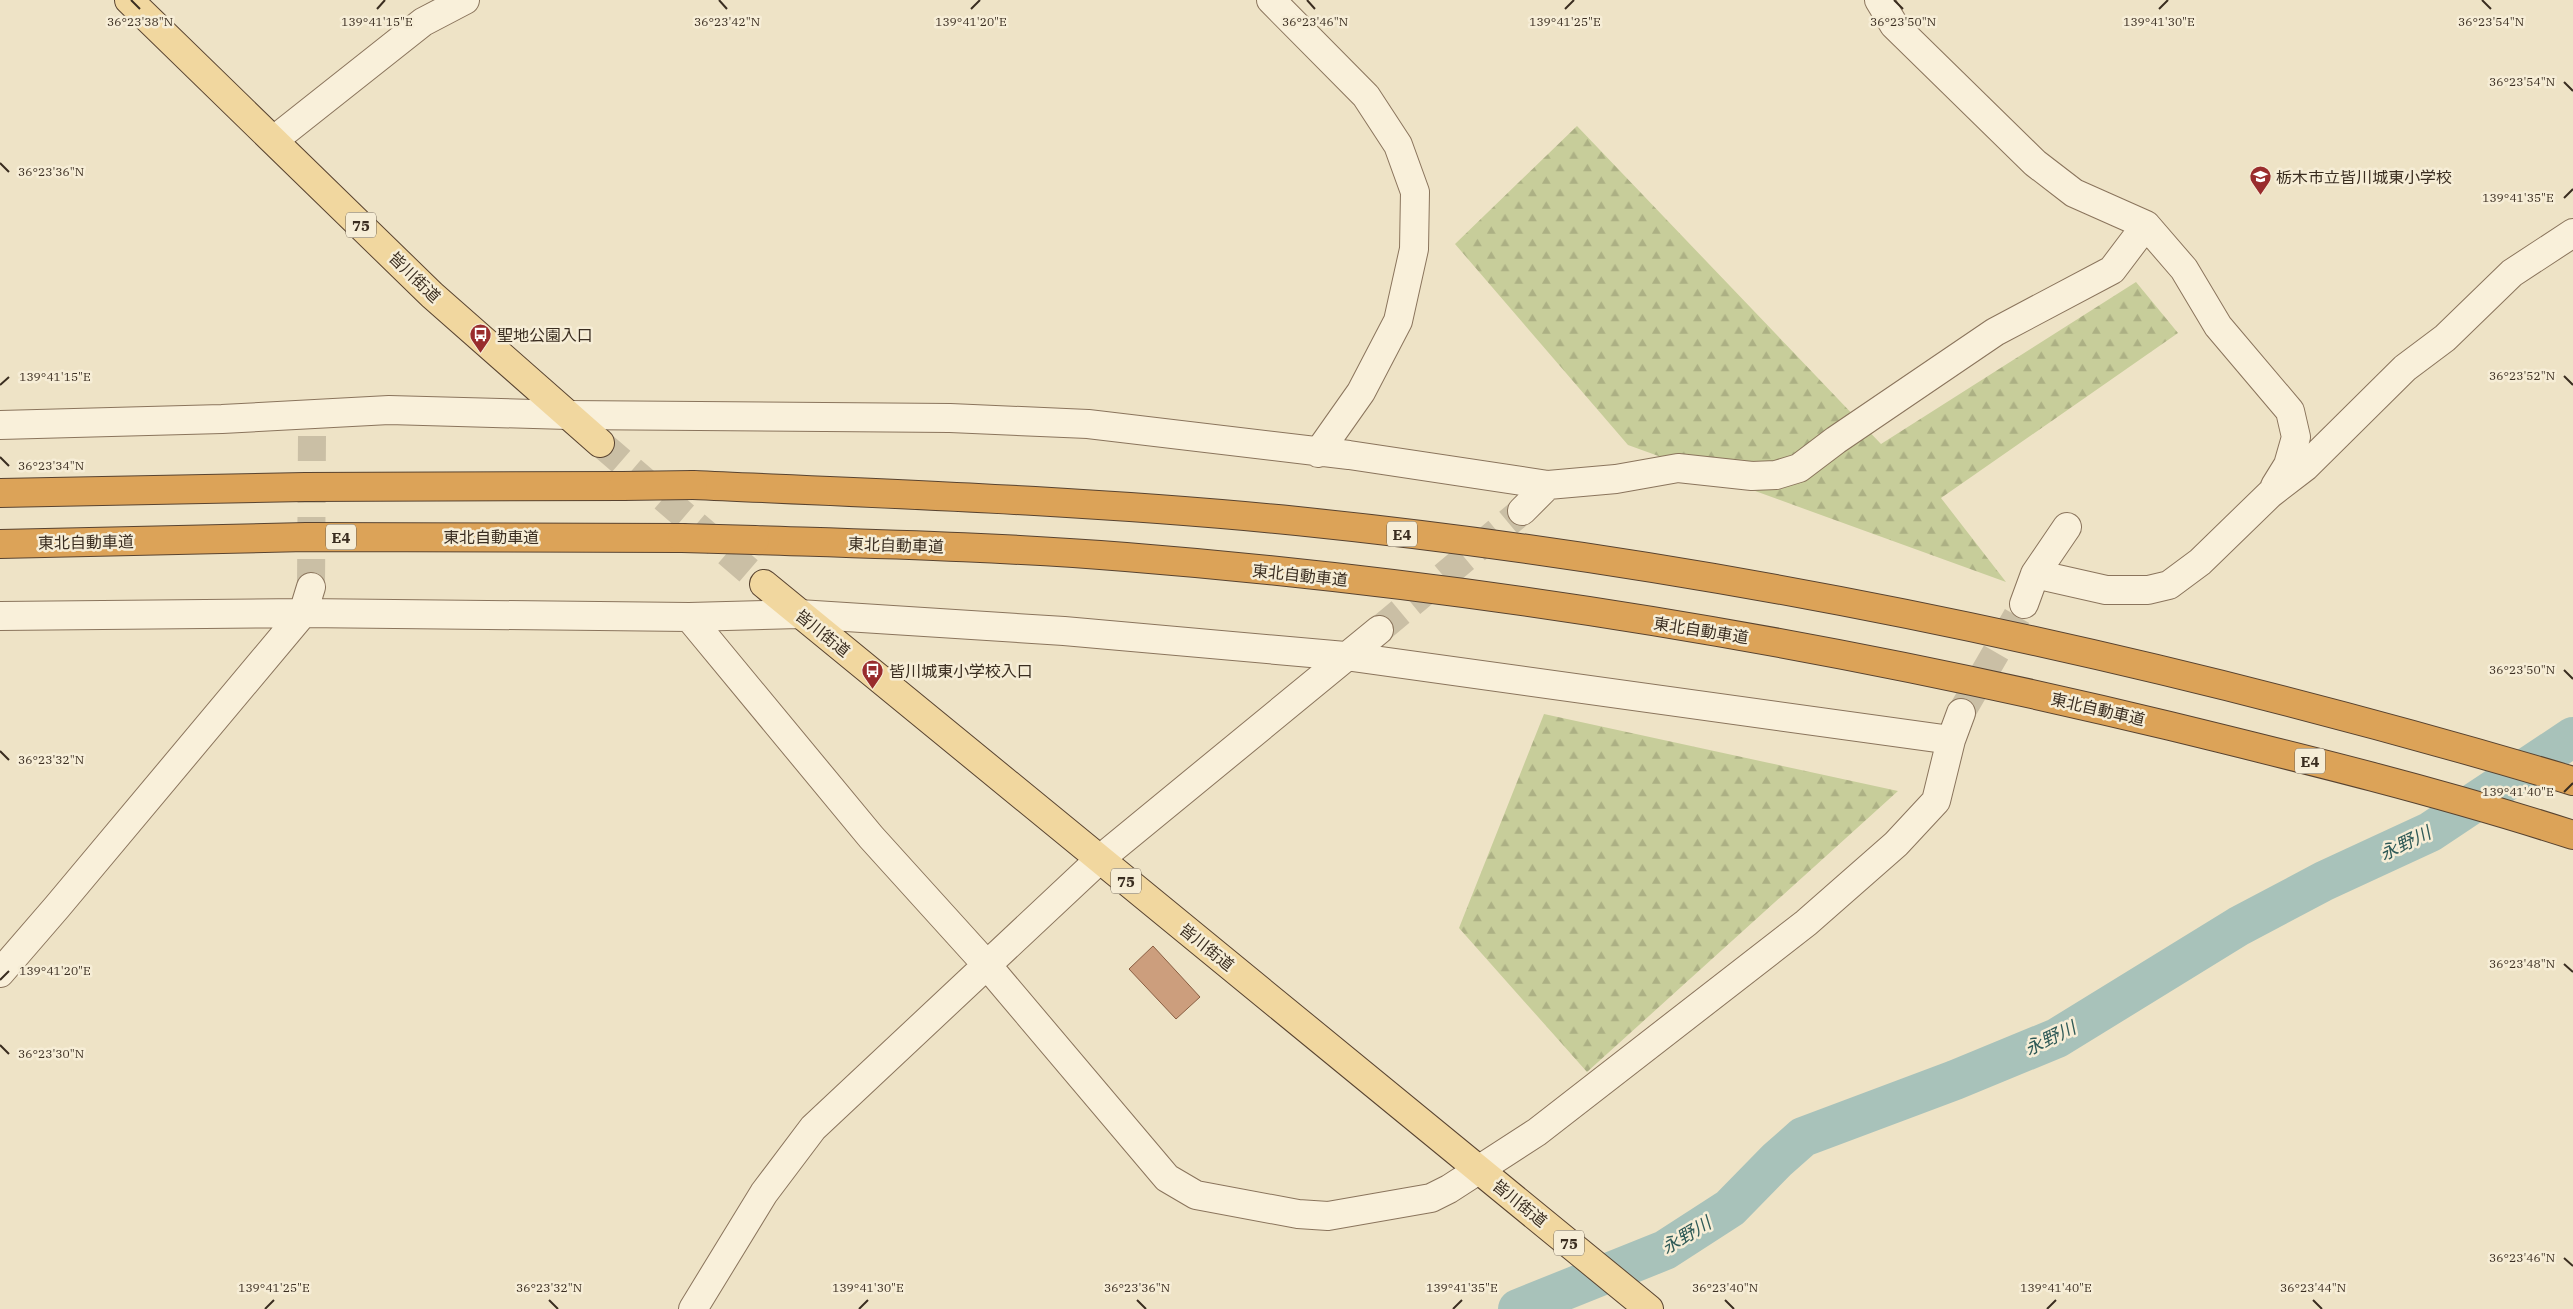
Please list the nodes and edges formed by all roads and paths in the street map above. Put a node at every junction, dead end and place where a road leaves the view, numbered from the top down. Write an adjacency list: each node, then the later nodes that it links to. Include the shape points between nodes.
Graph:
1 (129, 0): 5 (main road, 皆川街道 / 75)
2 (465, 0): 5 (street, via 423,22)
3 (1271, 0): 11 (street, via 1366,96 1398,145 1415,192 1414,249 1398,321 1361,392)
4 (1879, 0): 6 (street, via 1894,25 2036,163 2074,193)
5 (274, 140): 8 (main road, 皆川街道 / 75, via 432,295)
6 (2146, 226): 12 (street, via 2112,270 1995,332 1799,468 1776,475 1752,476 1678,468 1616,479); 14 (street, via 2184,269 2218,326 2290,411 2296,437 2288,465)
7 (2573, 233): 14 (street, via 2512,273 2445,338 2404,368 2305,467)
8 (568, 415): 9 (street, via 388,410 312,425 222,419); 10 (main road, 皆川街道 / 75); 11 (street, via 950,418 1078,423)
9 (3, 422)
10 (600, 443)
11 (1318, 453): 12 (street)
12 (1548, 485): 15 (street)
13 (0, 493): 30 (highway, E4, bridge, via 315,487 694,486 1122,505 1301,522 1561,555 1786,591 1940,621 2238,687 2433,739)
14 (2270, 494): 18 (street, via 2200,562 2169,585 2148,590 2106,590)
15 (1522, 511)
16 (2067, 527): 18 (street)
17 (0, 544): 31 (highway, 東北自動車道 / E4, bridge, via 306,537 682,538 1014,550 1300,574 1551,606 1922,669 2054,698 2406,785)
18 (2036, 574): 21 (street)
19 (764, 584): 23 (main road, 皆川街道 / 75)
20 (311, 587): 22 (street)
21 (2024, 604)
22 (303, 613): 24 (street); 25 (street); 34 (street)
23 (799, 614): 25 (street); 27 (street, via 1064,631); 32 (main road, 皆川街道 / 75)
24 (0, 616)
25 (689, 618): 33 (street, via 871,837)
26 (1379, 630): 27 (street)
27 (1345, 656): 29 (street); 32 (street)
28 (1961, 713): 29 (street)
29 (1951, 740): 35 (street, via 1936,801 1896,844 1791,934)
30 (2573, 781)
31 (2568, 834)
32 (1100, 859): 33 (street); 35 (main road, 皆川街道 / 75)
33 (986, 964): 35 (street, via 1167,1178 1196,1195 1298,1214 1328,1216 1431,1198); 36 (street, via 813,1128 764,1194)
34 (0, 972)
35 (1484, 1173): 37 (main road, 皆川街道 / 75)
36 (693, 1309)
37 (1649, 1309)

